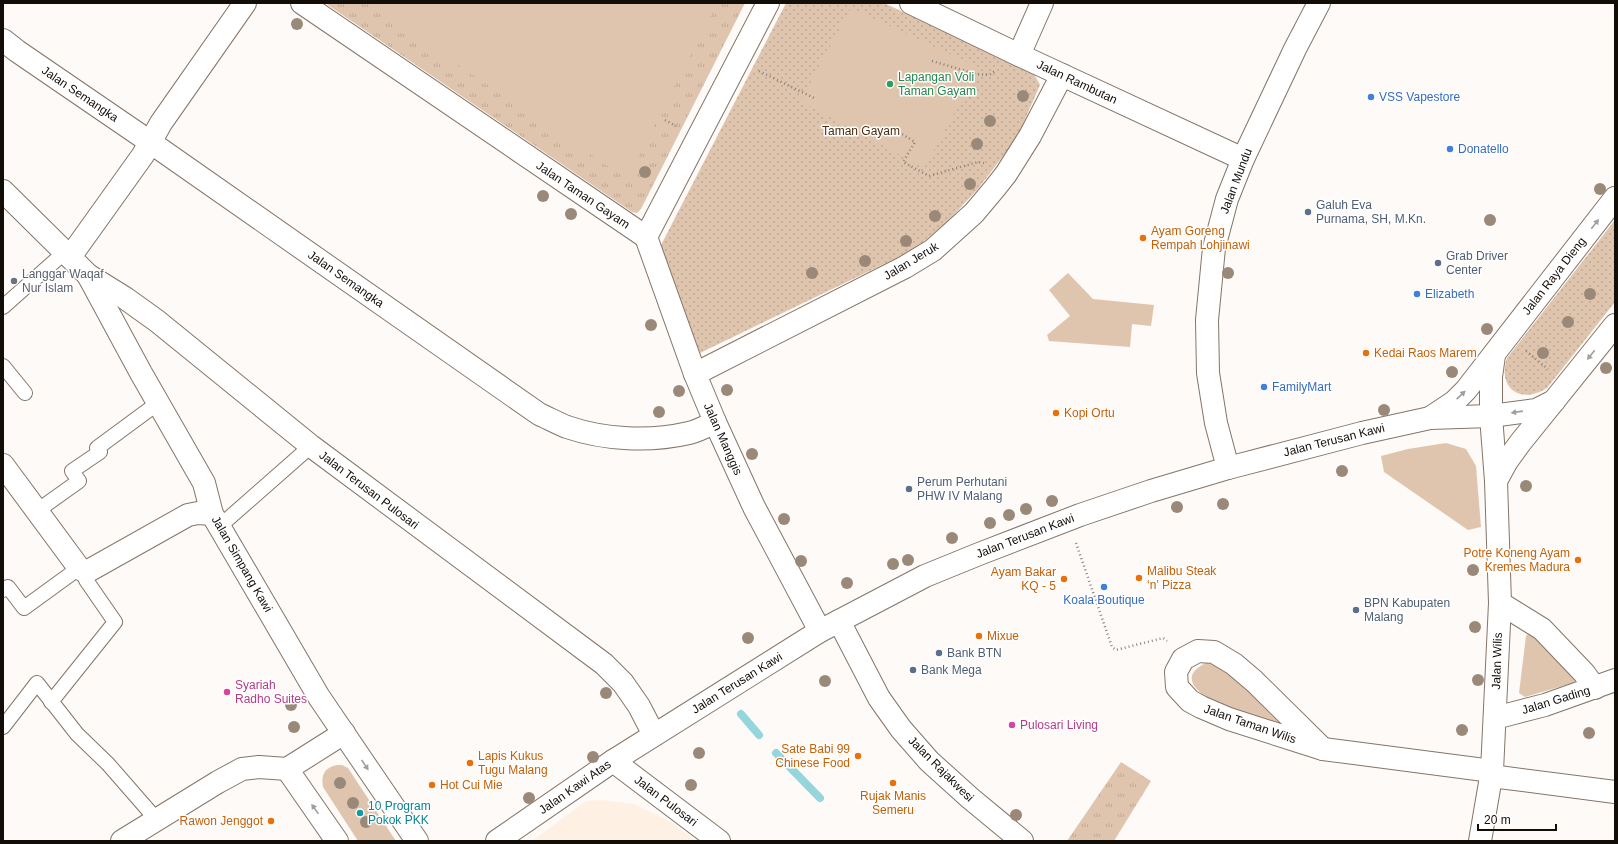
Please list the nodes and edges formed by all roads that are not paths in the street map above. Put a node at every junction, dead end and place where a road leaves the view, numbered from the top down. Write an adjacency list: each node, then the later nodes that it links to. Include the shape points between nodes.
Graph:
1 (245, 3): 10 (street)
2 (302, 3): 14 (street, Jalan Taman Gayam)
3 (768, 3): 14 (street)
4 (911, 3): 8 (street, Jalan Rambutan)
5 (1042, 3): 8 (street)
6 (1319, 3): 11 (street, Jalan Mundu)
7 (3, 40): 10 (street, Jalan Semangka)
8 (1013, 52): 9 (street, Jalan Rambutan)
9 (1062, 75): 11 (street, Jalan Rambutan); 21 (street, Jalan Jeruk, via 1030,136 1006,174 974,213 933,250 905,267)
10 (150, 142): 15 (street, via 139,161); 27 (street, Jalan Semangka, via 539,414 567,427 621,438 653,438 690,433)
11 (1243, 159): 30 (street, Jalan Mundu, via 1227,199 1214,248 1207,320 1208,373 1216,423)
12 (3, 191): 15 (street, Jalan Terusan Pulosari)
13 (1615, 198): 19 (street, Jalan Raya Dieng, one-way to 13)
14 (646, 237): 21 (street, Jalan Manggis)
15 (68, 254): 16 (street, Jalan Terusan Pulosari); 17 (lane)
16 (88, 275): 24 (street, Jalan Simpang Kawi); 28 (street, Jalan Terusan Pulosari, via 156,321)
17 (3, 307)
18 (1615, 325): 23 (street, one-way to 23)
19 (1494, 355): 25 (street, Jalan Raya Dieng); 26 (street, Jalan Raya Dieng, one-way to 19, via 1454,402)
20 (3, 366): 22 (lane)
21 (695, 374): 27 (street, Jalan Manggis)
22 (25, 392)
23 (1554, 401): 25 (street, one-way to 25, via 1536,410); 31 (street, via 1506,461)
24 (158, 403): 32 (lane, via 97,448 100,452 72,471 79,481); 33 (street, Jalan Simpang Kawi, via 204,483)
25 (1491, 416): 26 (street); 31 (street, Jalan Raya Dieng)
26 (1430, 418): 30 (street, Jalan Terusan Kawi)
27 (715, 422): 38 (street, Jalan Manggis, via 754,507)
28 (311, 446): 33 (lane); 45 (street, Jalan Terusan Pulosari, via 604,664 623,683)
29 (3, 465): 32 (street)
30 (1228, 468): 37 (street, Jalan Terusan Kawi, via 1151,491 990,549 925,576)
31 (1496, 481): 36 (street, Jalan Wilis)
32 (37, 511): 34 (street)
33 (216, 520): 34 (street, via 198,512 188,515 90,570); 44 (street, Jalan Simpang Kawi, via 319,697)
34 (82, 569): 35 (lane, via 24,608 8,587); 41 (lane, via 86,580 115,622)
35 (3, 590)
36 (1500, 603): 40 (street, via 1542,629); 42 (street, Jalan Wilis)
37 (840, 621): 38 (street, Jalan Terusan Kawi); 57 (street, Jalan Rajakwesi, via 879,698 901,729 935,766)
38 (820, 632): 45 (street, Jalan Terusan Kawi)
39 (1615, 680): 40 (street, Jalan Gading)
40 (1595, 688): 42 (street, Jalan Gading)
41 (51, 702): 43 (lane, via 37,683); 51 (lane, via 77,734 108,764)
42 (1495, 718): 49 (street, Jalan Wilis)
43 (3, 727)
44 (344, 733): 48 (street); 54 (street, Jalan Simpang Kawi, one-way to 54)
45 (654, 735): 47 (street, Jalan Kawi Atas)
46 (1323, 749): 46 (street, Jalan Taman Wilis, via 1229,719 1190,701 1177,687 1176,672 1183,659 1198,651 1214,652 1234,664 1254,680); 49 (street, Jalan Taman Wilis)
47 (613, 761): 55 (street, Jalan Kawi Atas); 56 (street, Jalan Pulosari)
48 (287, 770): 51 (street, via 259,767 242,769); 53 (street, one-way to 48)
49 (1491, 774): 50 (street, Jalan Taman Wilis); 58 (street, Jalan Wilis)
50 (1615, 792)
51 (156, 819): 52 (street)
52 (122, 841)
53 (337, 841)
54 (416, 841)
55 (497, 841)
56 (719, 841)
57 (1022, 841)
58 (1480, 841)

